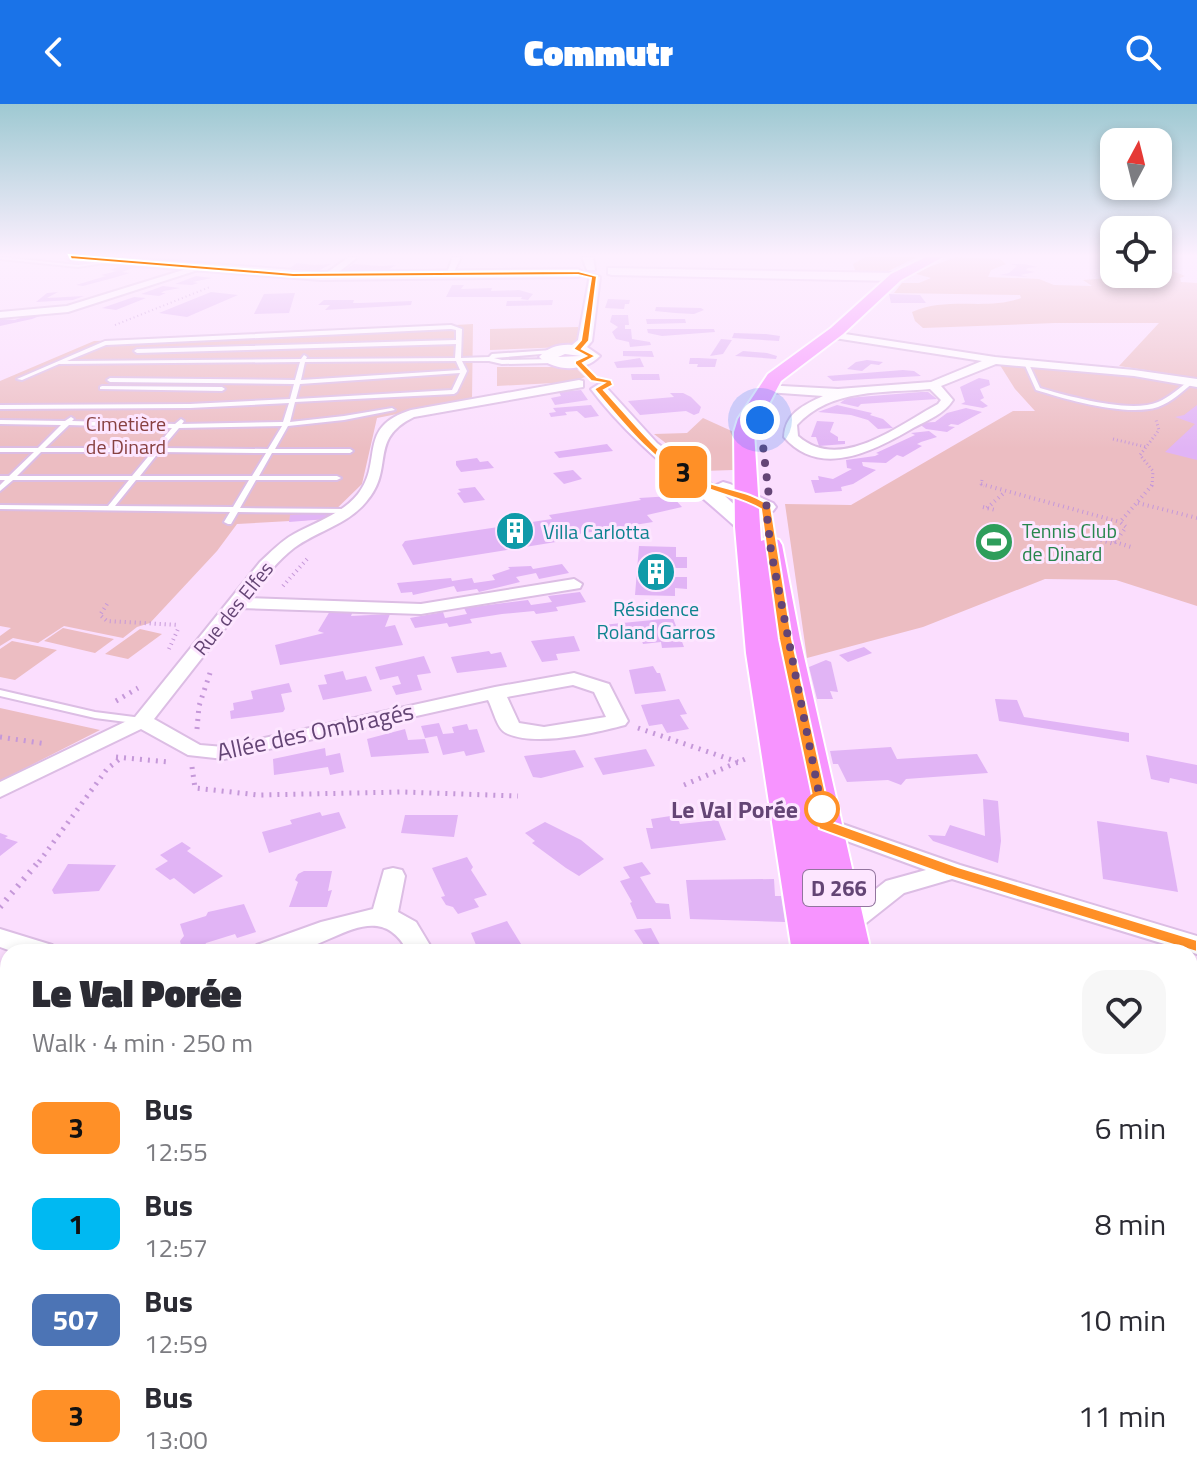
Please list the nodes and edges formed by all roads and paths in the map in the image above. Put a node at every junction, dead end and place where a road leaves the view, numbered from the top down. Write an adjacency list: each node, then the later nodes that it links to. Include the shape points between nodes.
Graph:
1 (124, 321): 4 (path)
2 (586, 321): 14 (main road)
3 (847, 321): 5 (main road, D 266)
4 (114, 325)
5 (834, 333): 16 (street); 31 (main road, D 266)
6 (308, 336): 7 (lane); 9 (lane, via 451,327 459,329); 10 (lane)
7 (226, 340): 8 (lane); 11 (lane)
8 (146, 342): 12 (lane); 21 (lane, via 98,345)
9 (459, 342): 10 (lane); 15 (lane)
10 (307, 346): 11 (lane); 17 (lane)
11 (221, 349): 12 (lane); 19 (lane)
12 (137, 351): 18 (lane)
13 (553, 356): 14 (main road); 15 (lane, via 508,352 492,359)
14 (578, 356): 26 (main road)
15 (458, 359): 17 (lane); 22 (lane)
16 (995, 360): 20 (street); 29 (street)
17 (303, 361): 19 (lane); 28 (lane)
18 (127, 362): 19 (lane); 21 (lane); 24 (lane)
19 (214, 362): 27 (lane)
20 (1025, 362): 25 (street); 38 (lane, via 1038,389)
21 (56, 363): 23 (lane)
22 (464, 371): 28 (lane); 33 (lane, via 454,392)
23 (20, 379)
24 (110, 380): 27 (lane); 30 (lane)
25 (1194, 382): 38 (lane, via 1176,397)
26 (591, 384): 58 (main road, via 651,447); 68 (street, Rue des Elfes, via 411,414 391,422 382,432 369,487)
27 (201, 385): 28 (lane); 30 (lane); 36 (lane)
28 (297, 385): 33 (lane, via 390,384); 34 (lane)
29 (933, 385): 32 (street); 32 (street, via 947,400 942,407 829,461 799,447 791,437 791,424 804,410)
30 (102, 388): 35 (lane)
31 (767, 388): 32 (street); 40 (main road, D 266)
32 (838, 393)
33 (391, 396): 34 (lane)
34 (293, 402): 36 (lane); 44 (lane)
35 (85, 406): 36 (lane); 37 (lane); 42 (lane)
36 (190, 406): 43 (lane)
37 (0, 407)
38 (1149, 407): 46 (path, via 1159,430)
39 (392, 410): 44 (lane)
40 (752, 417): 61 (main road, D 266, via 744,432); 61 (main road, D 266, via 760,420 769,497)
41 (0, 422): 42 (lane)
42 (69, 422): 43 (lane); 48 (lane)
43 (179, 424): 44 (lane); 50 (lane)
44 (286, 424): 49 (lane)
45 (1113, 439): 46 (path)
46 (1146, 447): 62 (path, via 1140,455 1153,471 1153,485)
47 (0, 450): 48 (lane)
48 (39, 450): 50 (lane); 53 (lane)
49 (271, 450): 50 (lane); 51 (lane); 55 (lane)
50 (157, 451): 54 (lane)
51 (350, 451)
52 (0, 478): 53 (lane)
53 (11, 478): 54 (lane); 59 (lane)
54 (136, 478): 55 (lane); 65 (lane)
55 (256, 478): 56 (lane); 66 (lane)
56 (337, 478)
57 (982, 480): 60 (path, via 981,485)
58 (698, 482): 61 (main road); 61 (main road)
59 (0, 489)
60 (1005, 492): 67 (path, via 985,508); 72 (path)
61 (751, 500): 89 (main road, D 266, via 760,653); 93 (main road, D 266)
62 (1138, 503): 69 (path); 72 (path)
63 (1178, 506): 69 (path)
64 (0, 507): 65 (lane)
65 (110, 508): 66 (lane)
66 (238, 508): 68 (lane); 71 (lane)
67 (995, 510)
68 (348, 511): 77 (street, Rue des Elfes, via 290,544)
69 (1171, 512): 70 (path)
70 (1197, 518)
71 (228, 522)
72 (1120, 522): 74 (path, via 1126,527)
73 (1101, 540): 74 (path)
74 (1115, 542): 75 (path)
75 (1131, 547)
76 (574, 584): 77 (street, via 421,609)
77 (237, 603): 84 (street, Rue des Elfes)
78 (107, 604): 79 (path, via 100,615 107,621 180,626)
79 (167, 656)
80 (144, 683): 83 (path)
81 (0, 693): 83 (lane)
82 (495, 693): 84 (street, Allée des Ombragés, via 224,753 195,751); 85 (street, Allée des Ombragés, via 574,679 602,688); 85 (street, via 511,728 544,733)
83 (95, 715): 84 (lane)
84 (142, 721): 91 (street, Rue des Elfes)
85 (618, 721): 88 (path)
86 (121, 758): 96 (path)
87 (181, 761): 92 (path, via 193,768 195,788 213,792)
88 (739, 763): 89 (path); 90 (path)
89 (782, 775): 101 (main road, D 266)
90 (684, 785)
91 (0, 790)
92 (518, 796)
93 (825, 825): 94 (street); 98 (main road, D 266)
94 (952, 871): 98 (street, via 895,887); 102 (street)
95 (393, 876): 97 (street)
96 (0, 907)
97 (384, 917): 99 (street); 100 (street, via 407,928)
98 (849, 938)
99 (289, 944)
100 (416, 944)
101 (811, 944)
102 (1194, 944)

